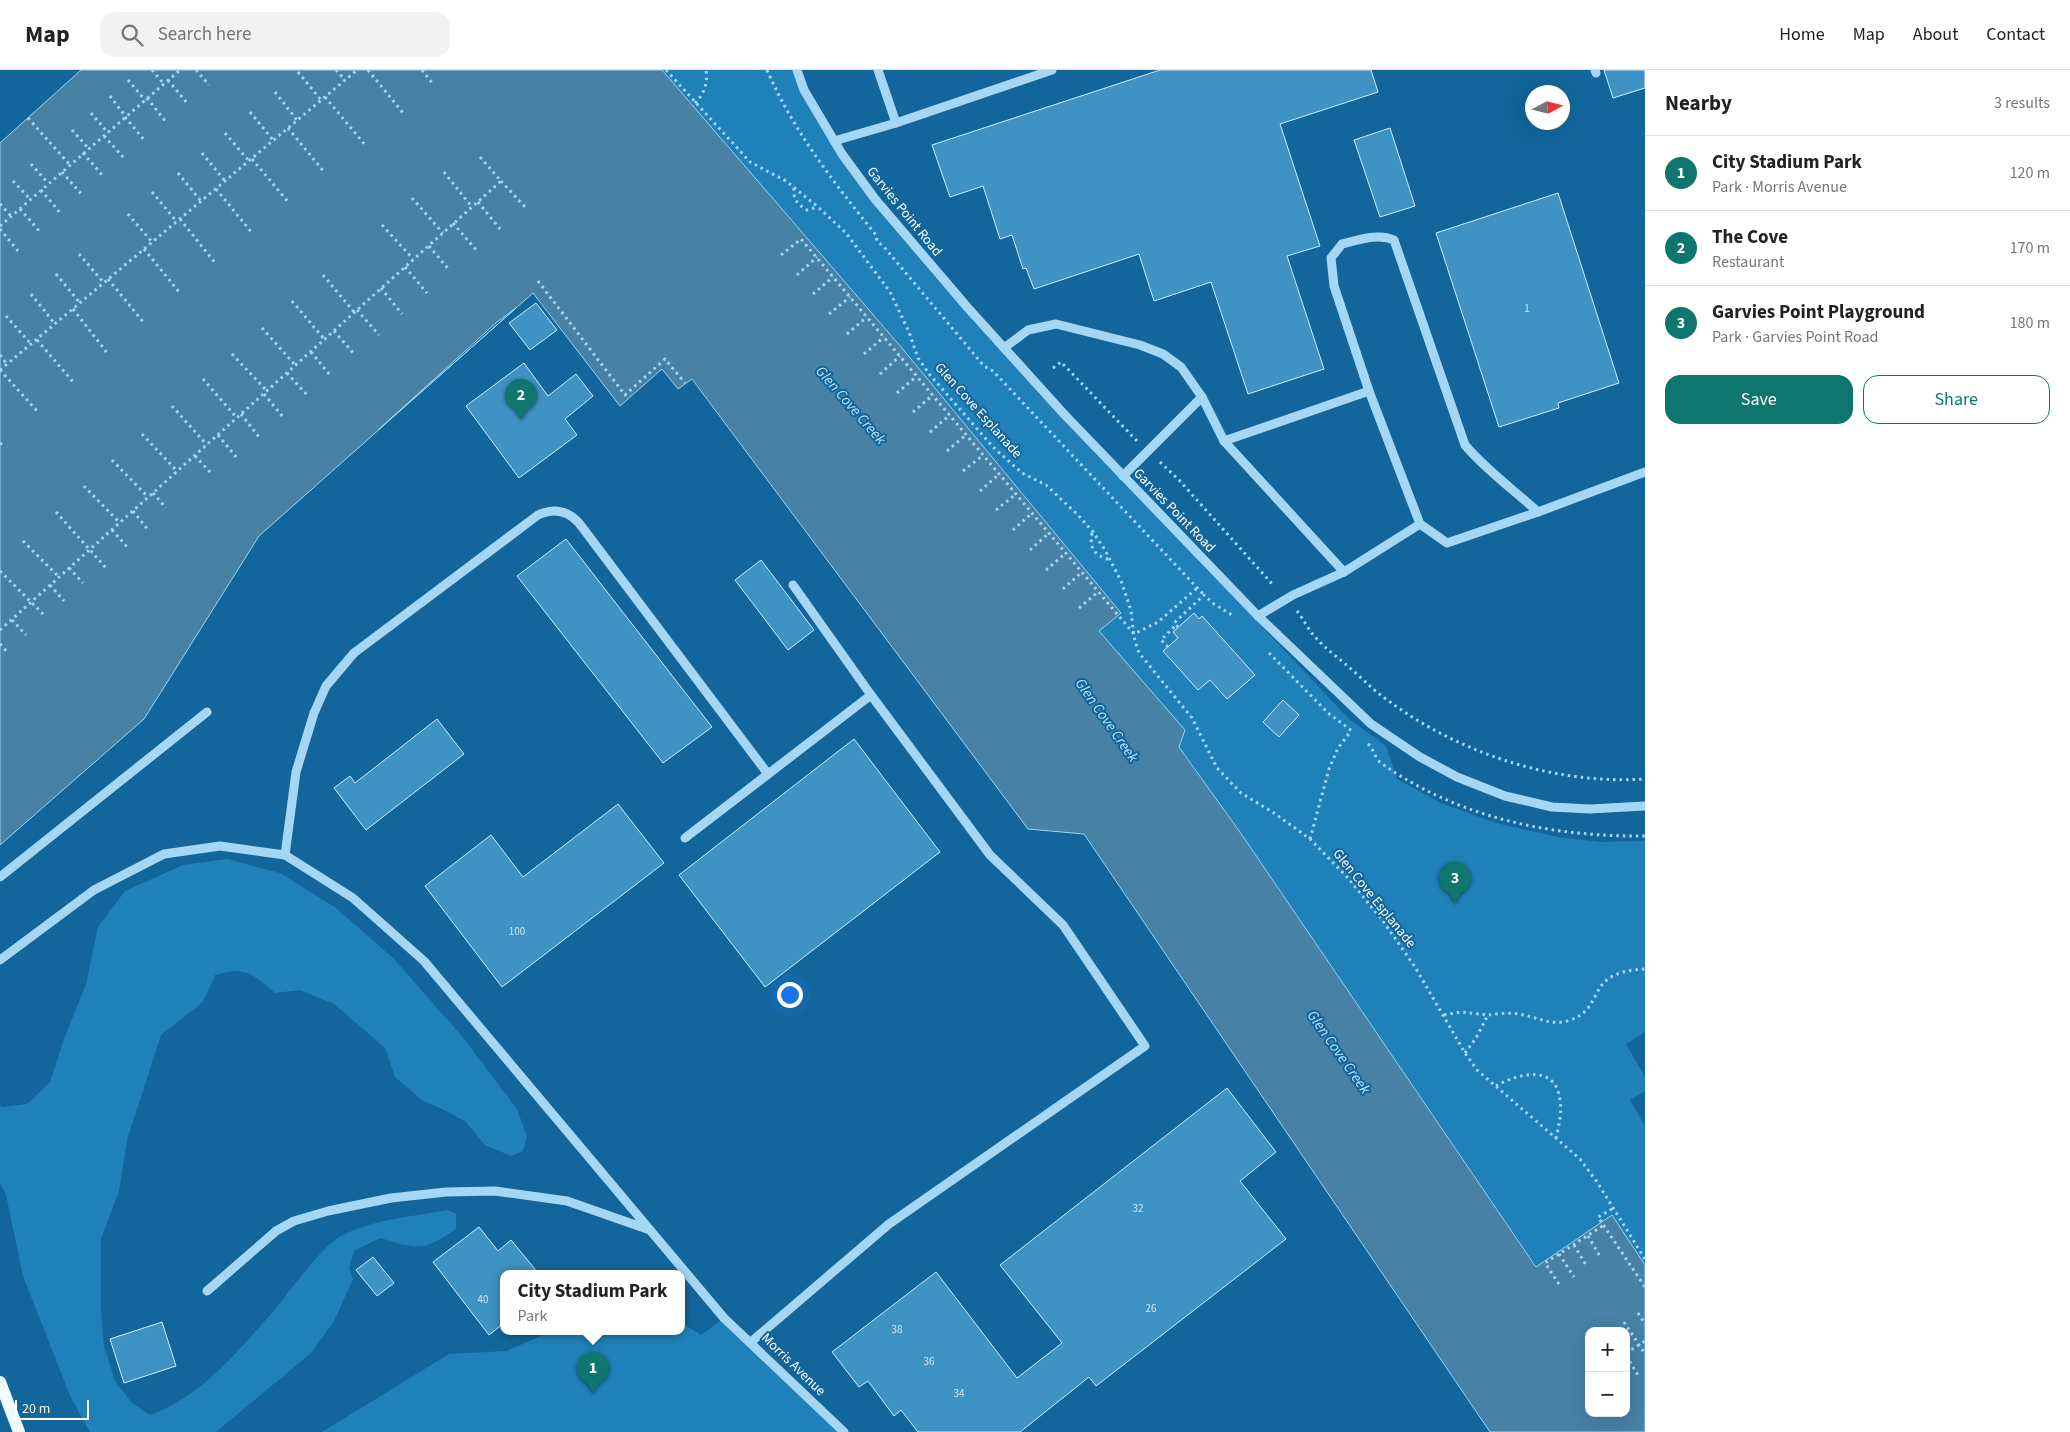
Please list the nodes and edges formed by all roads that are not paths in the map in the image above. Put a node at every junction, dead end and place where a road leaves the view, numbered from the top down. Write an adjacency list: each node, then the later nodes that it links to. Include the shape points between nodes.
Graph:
1 (796, 70): 5 (street, Garvies Point Road)
2 (878, 70): 4 (street)
3 (1052, 70): 4 (street)
4 (896, 123): 5 (street)
5 (834, 141): 6 (street, Garvies Point Road, via 875,199)
6 (1004, 348): 8 (street, via 1028,330 1056,324 1163,354 1181,367); 11 (street, Garvies Point Road)
7 (1369, 391): 9 (street); 12 (street, via 1334,286 1332,258 1342,244 1385,237 1394,240 1465,445); 13 (street)
8 (1202, 397): 9 (street); 11 (street)
9 (1224, 442): 14 (street)
10 (1645, 472): 12 (street)
11 (1123, 476): 16 (street, Garvies Point Road)
12 (1538, 512): 13 (street, via 1447,543)
13 (1420, 524): 14 (street)
14 (1344, 572): 16 (street)
15 (793, 585): 17 (street)
16 (1258, 616): 20 (street, Garvies Point Road, via 1371,724 1457,777 1504,796 1552,807)
17 (871, 695): 19 (street); 29 (street, via 990,855 1063,925 1145,1046 889,1224)
18 (207, 712): 23 (street)
19 (768, 774): 21 (street); 22 (street, via 580,522 568,514 549,511 538,515 354,653 326,686 296,772)
20 (1645, 806)
21 (685, 838)
22 (285, 855): 24 (street, via 220,846 164,854 94,890); 25 (street, Morris Avenue, via 353,898 424,961)
23 (0, 877)
24 (0, 960)
25 (650, 1230): 26 (street, Morris Avenue); 28 (street, via 567,1201 495,1191 391,1198 294,1221 276,1231)
26 (684, 1270)
27 (685, 1272): 29 (street, Morris Avenue, via 724,1318)
28 (206, 1291)
29 (751, 1342): 32 (street, Morris Avenue)
30 (0, 1382): 31 (main road)
31 (19, 1432)
32 (844, 1432)

